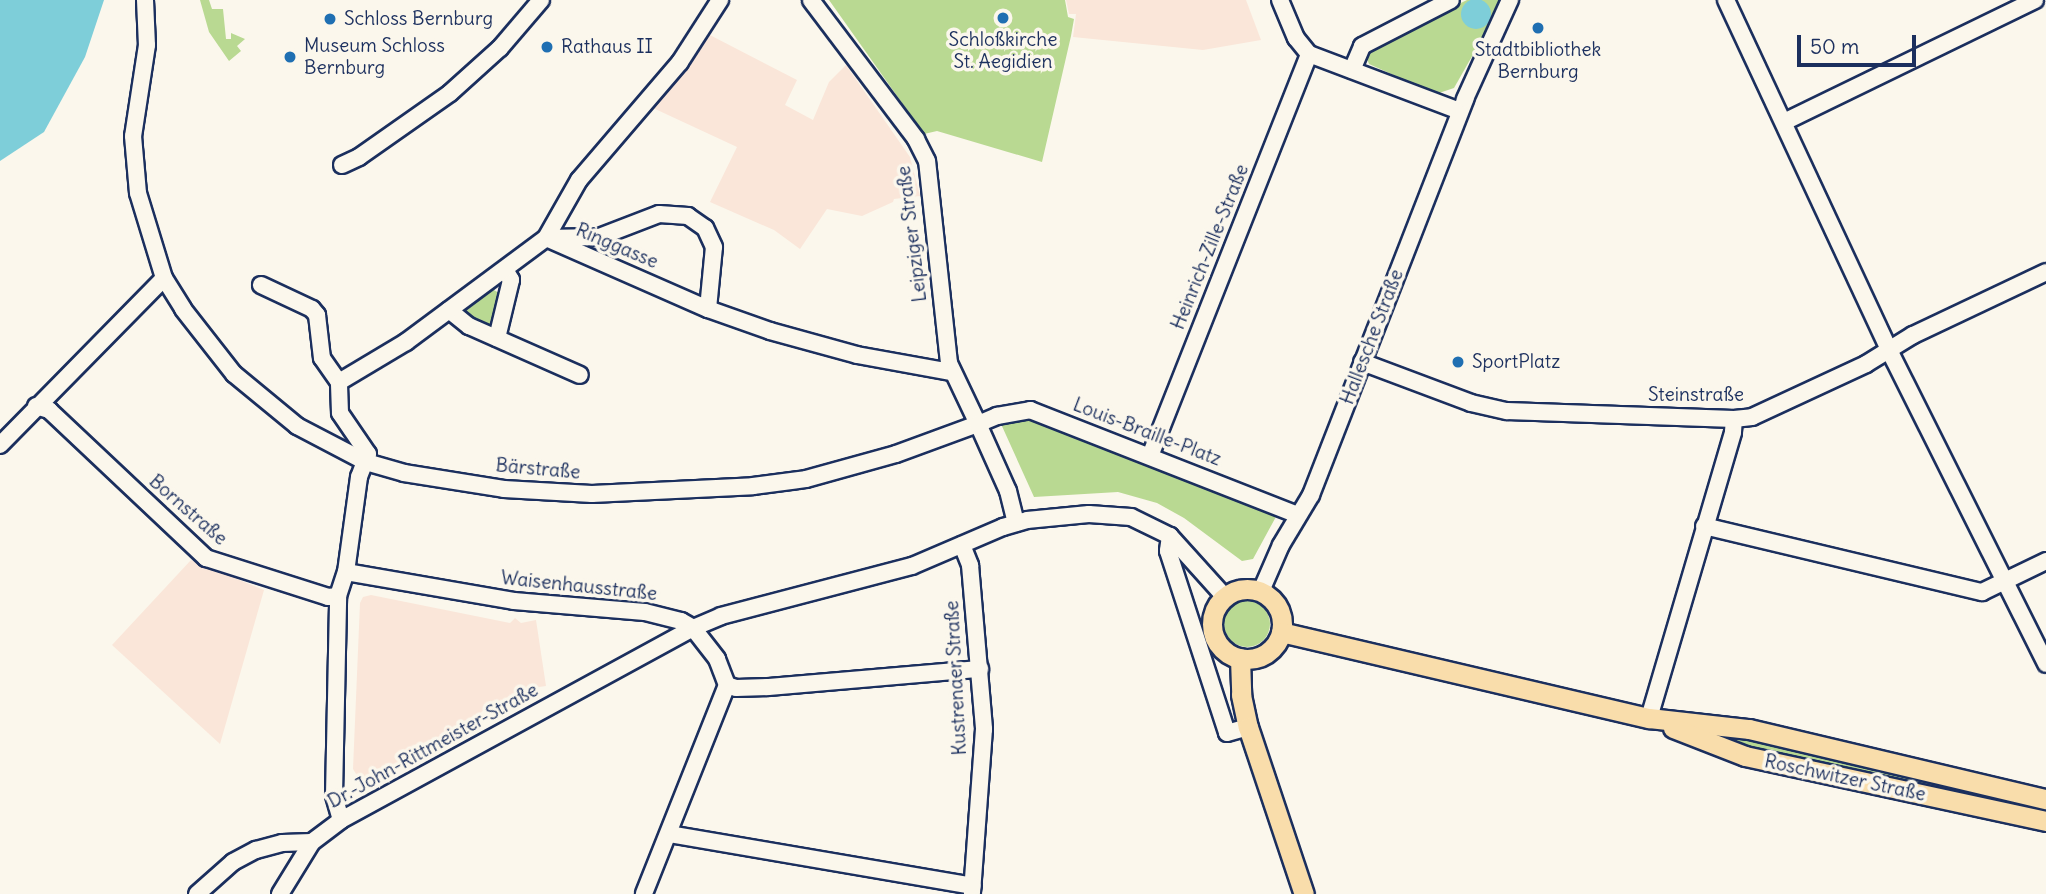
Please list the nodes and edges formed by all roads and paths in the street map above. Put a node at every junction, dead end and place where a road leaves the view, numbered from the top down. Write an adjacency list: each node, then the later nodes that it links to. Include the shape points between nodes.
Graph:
1 (145, 0): 18 (street, Bärstraße, via 147,45 133,136 138,193)
2 (541, 0): 14 (street, via 500,48 450,93)
3 (720, 0): 15 (street, via 680,62 579,180)
4 (811, 0): 25 (street, Leipziger Straße, via 916,139 927,161)
5 (1280, 0): 10 (street, via 1296,38)
6 (1451, 0): 11 (street, via 1362,46)
7 (1510, 0): 12 (street, Hallesche Straße)
8 (1726, 0): 13 (street)
9 (2035, 0): 13 (street)
10 (1309, 54): 11 (street); 32 (street, Heinrich-Zille-Straße)
11 (1352, 70): 12 (street)
12 (1460, 111): 24 (street, Hallesche Straße)
13 (1784, 122): 23 (street)
14 (342, 165)
15 (546, 238): 16 (street); 20 (street, Ringgasse); 20 (street, Ringgasse, via 599,237 659,214 688,215 705,228 714,247)
16 (506, 271): 21 (street); 22 (street, via 511,280)
17 (2046, 272): 23 (street, Steinstraße)
18 (164, 278): 28 (street); 33 (street, Bärstraße, via 201,335 249,388 297,426)
19 (261, 285): 27 (street, via 317,315 322,358)
20 (708, 309): 25 (street, Ringgasse, via 827,348)
21 (443, 315): 22 (street); 27 (street)
22 (497, 338): 26 (street)
23 (1889, 350): 29 (street, Steinstraße, via 1752,417); 41 (street)
24 (1362, 362): 29 (street, Steinstraße, via 1471,403 1507,411); 34 (street, Hallesche Straße, via 1311,495)
25 (951, 372): 30 (street)
26 (580, 375)
27 (339, 382): 33 (street, via 340,413 367,449)
28 (36, 406): 31 (street); 43 (street, Bornstraße, via 49,410 206,558 328,597)
29 (1734, 419): 36 (street)
30 (978, 424): 32 (street, Louis-Braille-Platz, via 1030,410); 33 (street, Bärstraße, via 830,474 785,483 678,492 532,492 404,473); 35 (street, via 1008,491)
31 (0, 446)
32 (1150, 456): 34 (street, Louis-Braille-Platz)
33 (366, 462): 40 (street, via 359,477)
34 (1298, 515): 42 (street, Hallesche Straße)
35 (1016, 523): 37 (street, via 1118,514 1144,521); 38 (street)
36 (1704, 526): 41 (street, via 1982,592); 51 (street)
37 (1170, 536): 44 (street); 52 (street, via 1168,551 1227,733)
38 (962, 545): 45 (street, via 891,573 731,613); 49 (street, Kustrenaer Straße, via 970,565)
39 (2046, 561): 41 (street)
40 (346, 572): 43 (street); 45 (street, Waisenhausstraße, via 514,601 645,612)
41 (2004, 582): 48 (street)
42 (1261, 591): 44 (main road, via 1242,589); 46 (main road, via 1279,608)
43 (338, 596): 54 (street, via 334,795)
44 (1225, 597): 47 (main road, via 1214,613 1213,632 1223,649)
45 (693, 628): 50 (street, via 717,659); 54 (street, Dr.-John-Rittmeister-Straße)
46 (1281, 632): 47 (main road, via 1266,653); 51 (main road, Roschwitzer Straße)
47 (1241, 658): 52 (main road, via 1241,695)
48 (2046, 664)
49 (980, 669): 50 (street, via 768,687); 58 (street, Kustrenaer Straße, via 984,731)
50 (727, 685): 56 (street)
51 (1649, 718): 53 (main road, Roschwitzer Straße, via 1749,729); 55 (main road, Roschwitzer Straße, via 1745,756)
52 (1248, 727): 62 (main road)
53 (2046, 799)
54 (341, 820): 57 (street, Dr.-John-Rittmeister-Straße)
55 (2046, 821)
56 (669, 834): 58 (street); 61 (street)
57 (312, 842): 59 (street, via 256,850 233,862); 60 (street)
58 (972, 890)
59 (197, 894)
60 (280, 894)
61 (644, 894)
62 (1304, 894)

